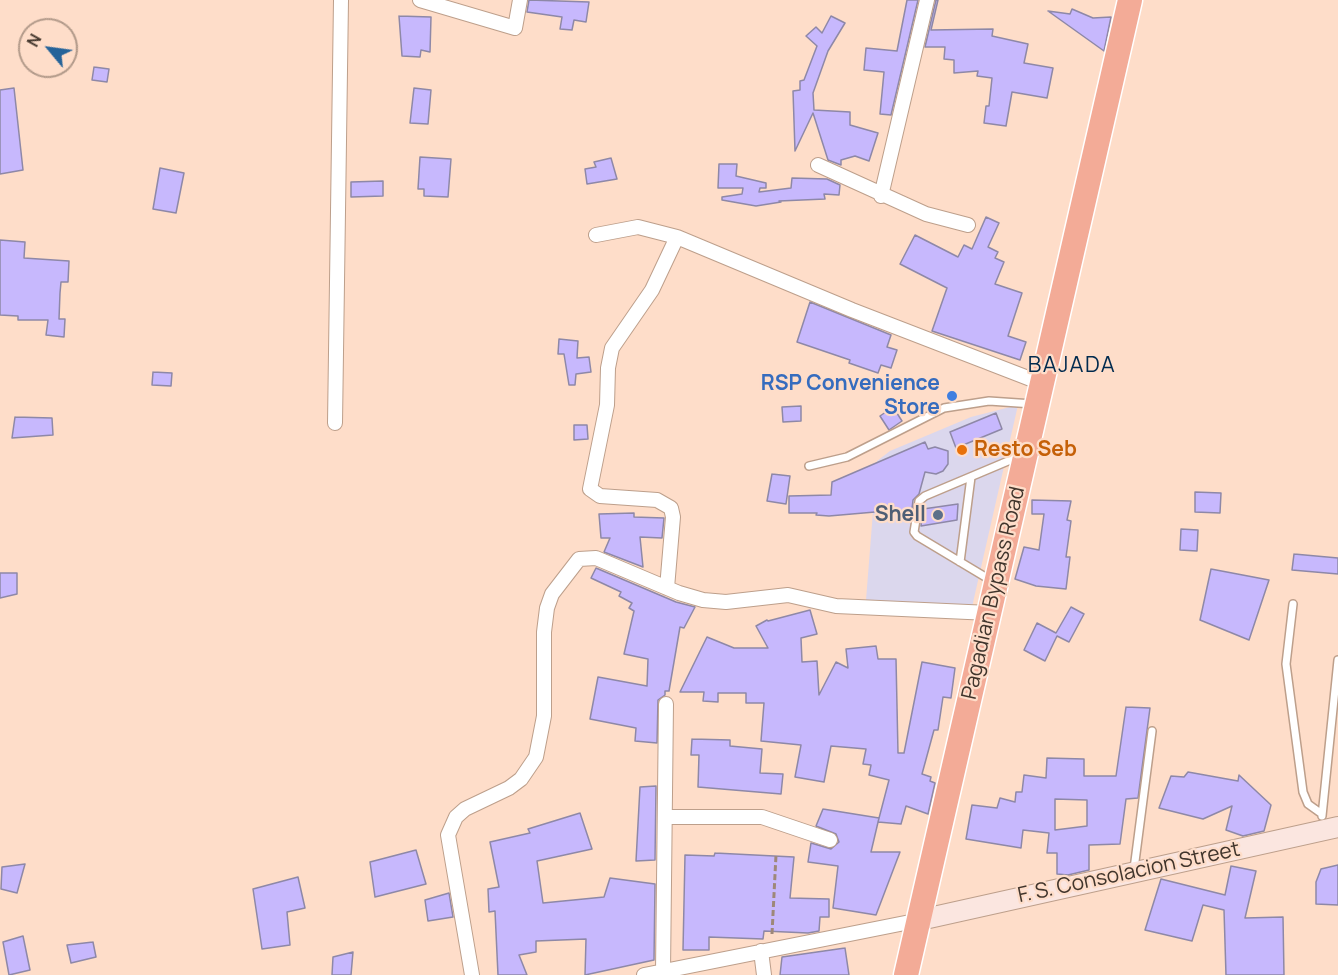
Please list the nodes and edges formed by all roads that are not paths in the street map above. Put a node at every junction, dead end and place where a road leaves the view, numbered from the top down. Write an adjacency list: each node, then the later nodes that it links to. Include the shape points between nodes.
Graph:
1 (341, 0): 12 (street)
2 (420, 0): 3 (street, via 515,28)
3 (520, 0)
4 (927, 0): 7 (street)
5 (1130, 0): 11 (highway, Pagadian Bypass Road)
6 (818, 165): 7 (street)
7 (881, 196): 8 (street)
8 (968, 225)
9 (596, 235): 10 (street, via 638,227)
10 (677, 237): 11 (street); 18 (street, via 652,290 612,348 607,405 590,489 600,496 657,500 671,508)
11 (1038, 393): 13 (highway, Pagadian Bypass Road); 14 (lane, via 944,408 847,457)
12 (335, 423)
13 (1025, 454): 15 (lane); 17 (highway, Pagadian Bypass Road)
14 (809, 466)
15 (971, 477): 16 (lane); 16 (lane, via 922,498 914,532)
16 (960, 562): 17 (lane)
17 (996, 584): 20 (highway, Pagadian Bypass Road)
18 (667, 588): 20 (street, via 703,600 726,602 788,595 836,606); 31 (street, via 587,556 571,566 552,594 544,632 544,716 536,758 509,788 465,809 456,817 448,835)
19 (1293, 604): 25 (lane, via 1286,664 1300,772 1305,800)
20 (990, 613): 28 (highway, Pagadian Bypass Road)
21 (1338, 660): 25 (lane)
22 (666, 704): 24 (street)
23 (1152, 731): 27 (lane)
24 (665, 817): 26 (street, via 762,817); 30 (street)
25 (1327, 824): 27 (street, F. S. Consolacion Street)
26 (830, 840)
27 (1134, 872): 28 (street, F. S. Consolacion Street)
28 (920, 920): 29 (street); 34 (highway, Pagadian Bypass Road)
29 (766, 950): 30 (street); 33 (street)
30 (663, 973): 32 (street)
31 (472, 975)
32 (644, 975)
33 (764, 975)
34 (906, 975)

